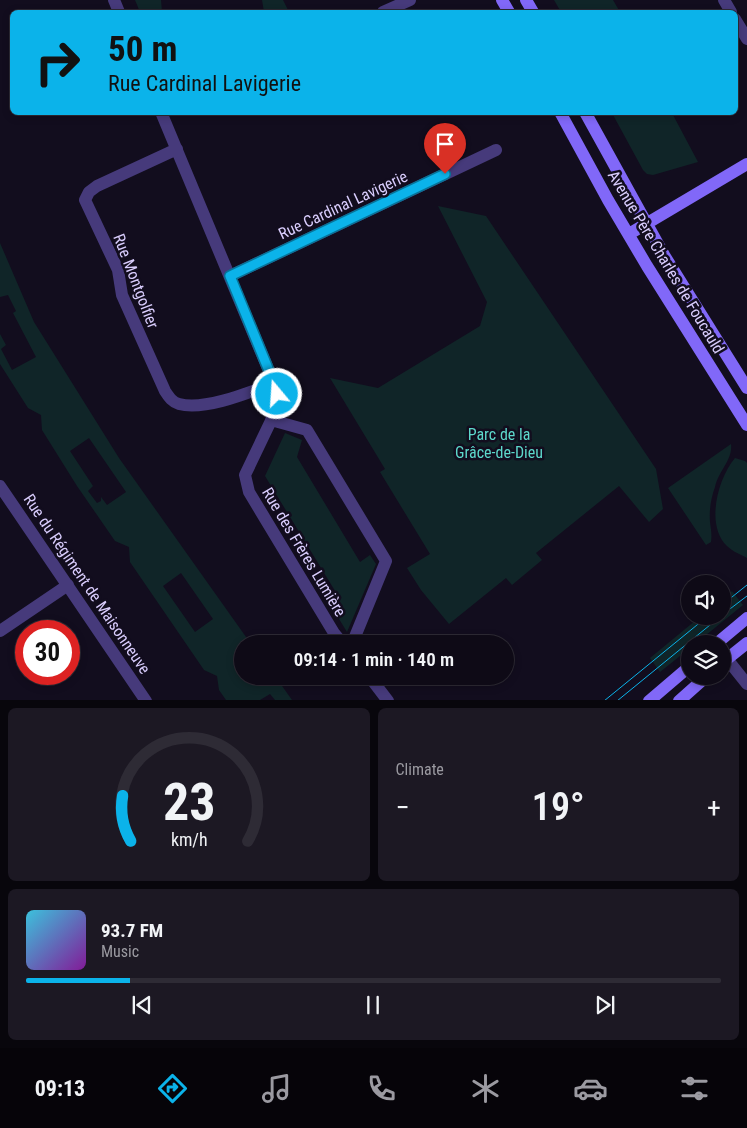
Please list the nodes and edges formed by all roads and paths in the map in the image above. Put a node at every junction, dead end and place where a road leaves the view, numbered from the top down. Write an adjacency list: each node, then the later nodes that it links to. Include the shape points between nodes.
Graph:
1 (410, 0): 2 (street)
2 (388, 10)
3 (738, 24): 4 (street)
4 (747, 39)
5 (164, 115): 8 (street, Rue des Frères Lumière)
6 (562, 115): 12 (main road, Avenue Père Charles de Foucauld)
7 (587, 115): 11 (main road, Avenue Père Charles de Foucauld)
8 (177, 149): 13 (street, Rue des Frères Lumière); 14 (street, Rue Montgolfier, via 97,186 85,200 118,270 122,295 165,391 178,404 235,398)
9 (496, 150): 13 (street, Rue Cardinal Lavigerie)
10 (747, 164): 11 (main road)
11 (646, 224): 12 (main road); 15 (main road, Avenue Père Charles de Foucauld)
12 (629, 234): 17 (main road, Avenue Père Charles de Foucauld)
13 (230, 276): 14 (street, Rue des Frères Lumière)
14 (274, 383): 16 (street, Rue des Frères Lumière, via 279,404)
15 (747, 388)
16 (271, 420): 22 (street, Rue des Frères Lumière, via 245,475 249,492); 23 (street, Rue des Frères Lumière, via 307,430 386,560)
17 (747, 425)
18 (0, 486): 19 (street, Rue du Régiment de Maisonneuve)
19 (68, 585): 21 (street); 32 (street, Rue du Régiment de Maisonneuve)
20 (747, 618): 24 (main road)
21 (0, 631)
22 (336, 635)
23 (356, 635)
24 (727, 635)
25 (747, 643): 26 (main road)
26 (731, 656)
27 (731, 667): 29 (street)
28 (681, 673): 34 (main road)
29 (747, 684)
30 (376, 685): 33 (street)
31 (696, 685): 35 (main road)
32 (146, 700)
33 (388, 700)
34 (649, 700)
35 (679, 700)

